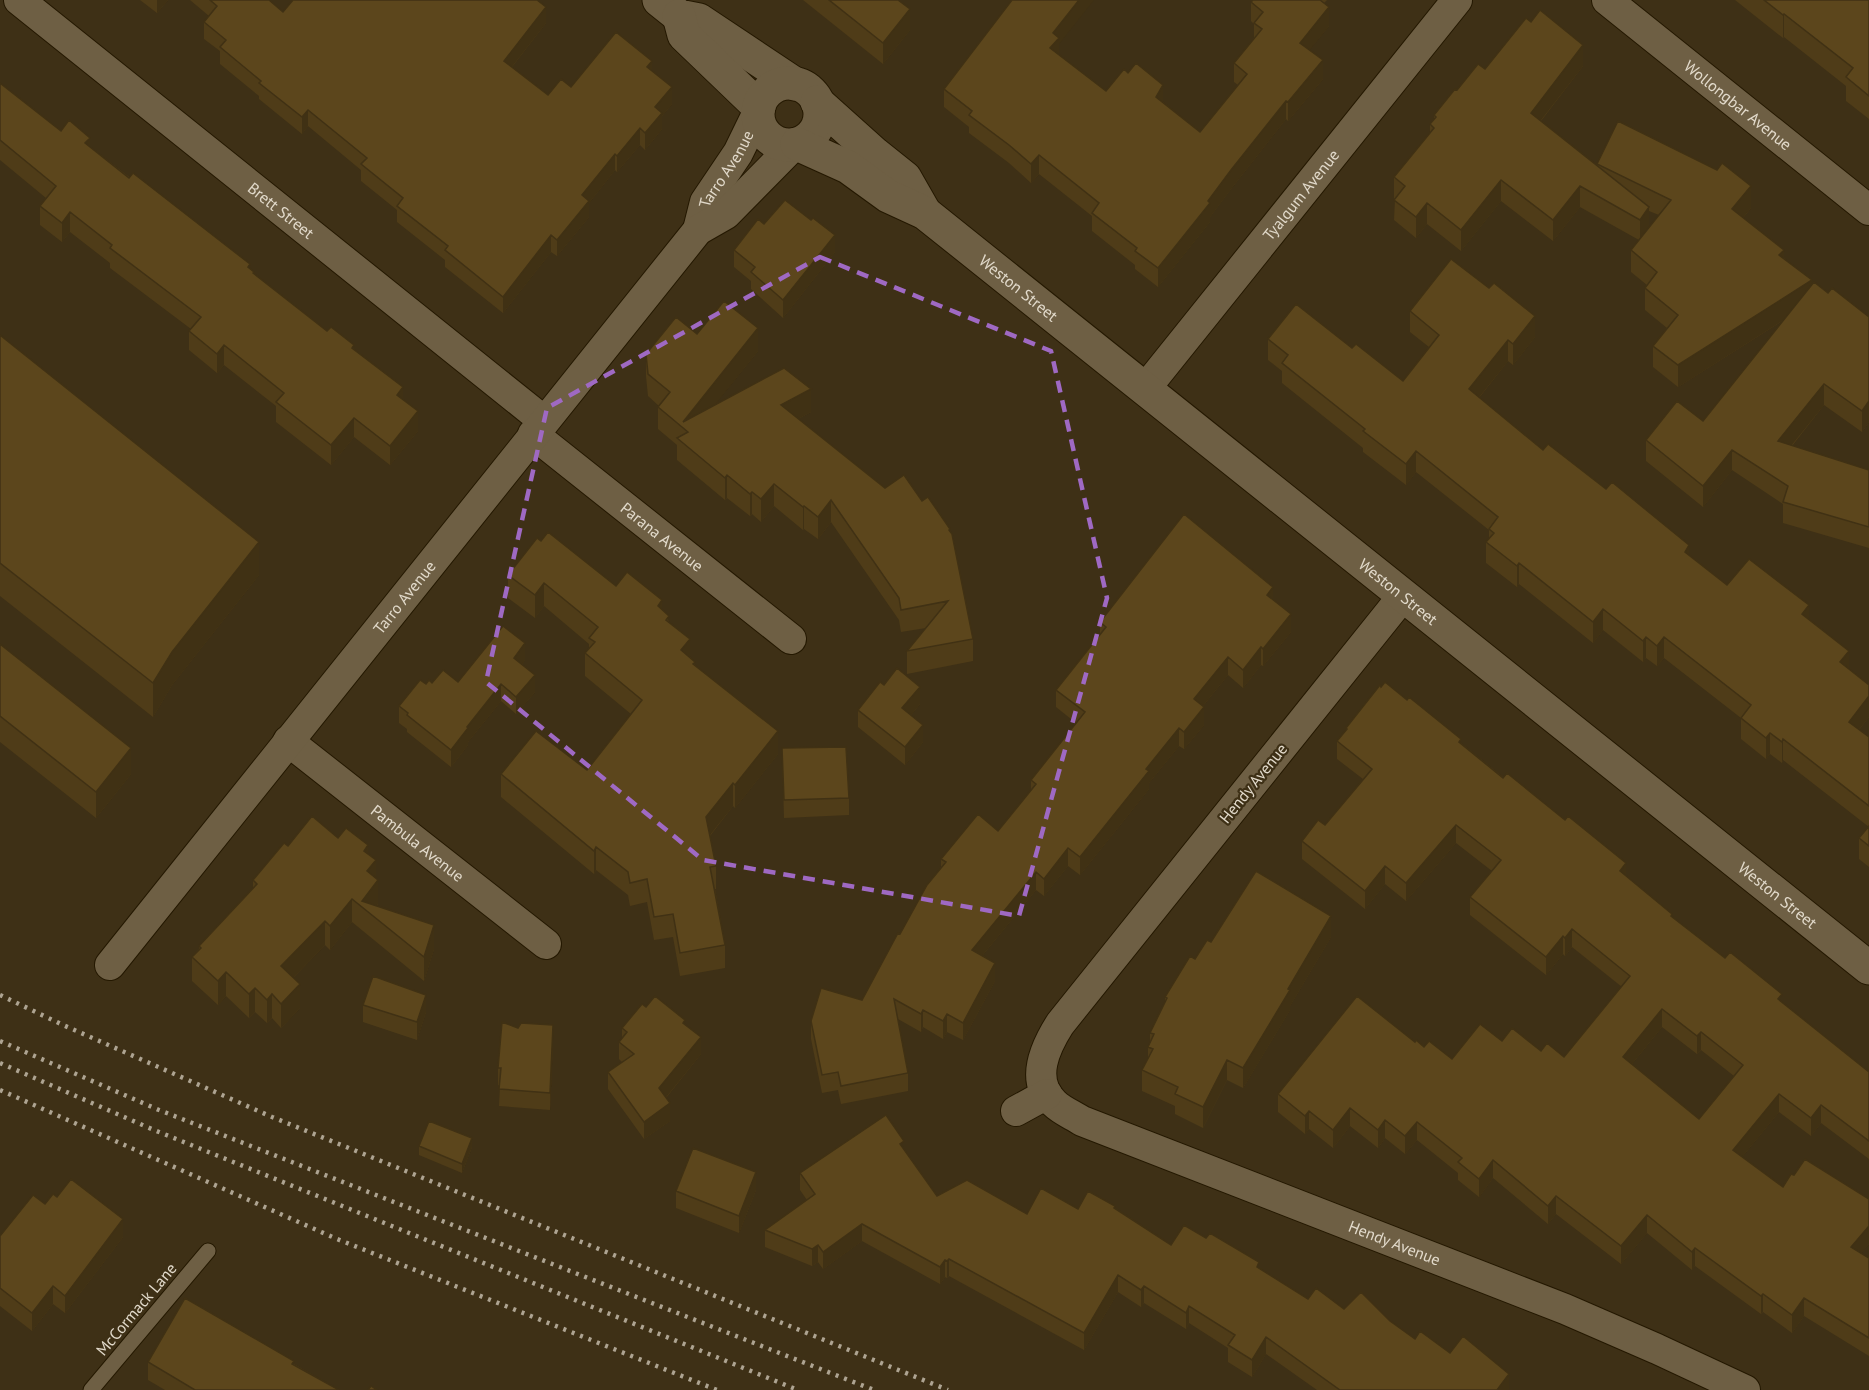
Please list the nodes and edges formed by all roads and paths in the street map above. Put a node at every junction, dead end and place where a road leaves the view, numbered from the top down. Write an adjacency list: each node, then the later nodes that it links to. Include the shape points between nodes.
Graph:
1 (20, 0): 12 (street, Brett Street)
2 (1457, 0): 11 (street, Tyalgum Avenue)
3 (1607, 0): 8 (street, Wollongbar Avenue)
4 (669, 8): 5 (street, Weston Street, via 699,20); 6 (street, Weston Street, via 684,35)
5 (806, 93): 6 (street, via 779,85 764,97); 7 (street, via 820,118 807,140); 9 (street, Weston Street, via 904,178)
6 (759, 109): 7 (street, via 762,128 772,140); 10 (street, Tarro Avenue, via 738,153 705,202)
7 (796, 145): 9 (street, Weston Street, via 848,167 888,196); 10 (street, Tarro Avenue, via 726,214)
8 (1869, 210)
9 (925, 213): 11 (street, Weston Street)
10 (698, 230): 12 (street, Tarro Avenue)
11 (1145, 389): 13 (street, Weston Street)
12 (539, 428): 14 (street, Parana Avenue); 15 (street, Tarro Avenue)
13 (1403, 596): 18 (street, Weston Street); 19 (street, Hendy Avenue, via 1060,1024 1042,1061 1041,1079)
14 (791, 639)
15 (288, 741): 16 (street, Pambula Avenue); 17 (street, Tarro Avenue)
16 (546, 944)
17 (110, 965)
18 (1869, 968)
19 (1047, 1094): 20 (street); 23 (street, Hendy Avenue, via 1082,1121 1565,1309)
20 (1016, 1112)
21 (208, 1251): 22 (lane, McCormack Lane)
22 (91, 1390)
23 (1745, 1390)

